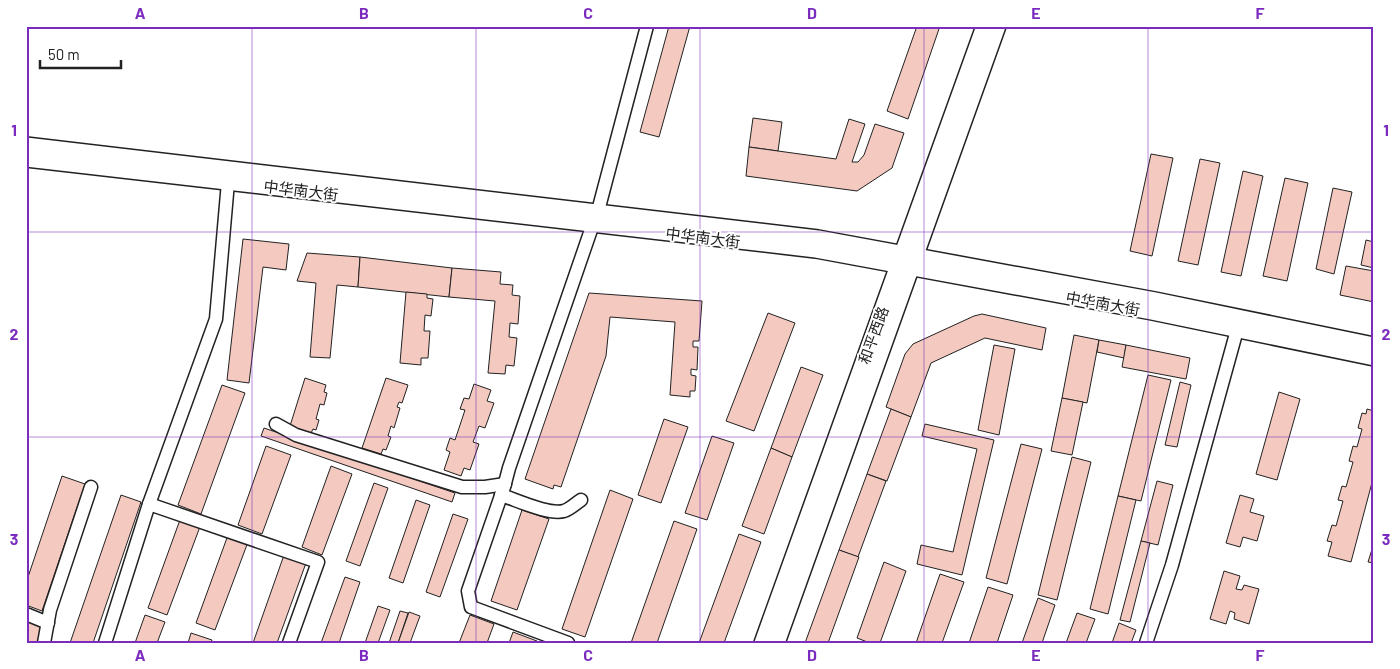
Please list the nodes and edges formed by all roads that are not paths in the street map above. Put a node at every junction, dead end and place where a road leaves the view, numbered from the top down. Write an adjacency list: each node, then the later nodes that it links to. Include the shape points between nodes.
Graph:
1 (646, 26): 7 (street)
2 (984, 26): 8 (main road, 和平西路)
3 (998, 26): 8 (main road, 和平西路)
4 (26, 145): 7 (main road, 中华南大街)
5 (26, 159): 6 (main road, 中华南大街)
6 (228, 182): 7 (main road, 中华南大街); 16 (street, via 216,319)
7 (595, 217): 8 (main road, 中华南大街, via 818,238); 14 (street)
8 (907, 261): 9 (main road, 中华南大街); 10 (main road, 中华南大街, via 1155,300); 23 (main road, 和平西路); 24 (main road, 和平西路)
9 (1237, 330): 11 (main road, 中华南大街); 25 (street, via 1172,565)
10 (1374, 345)
11 (1374, 358)
12 (276, 424): 14 (street, via 296,435 462,487)
13 (91, 487): 18 (street)
14 (503, 489): 15 (street, via 548,511 566,510); 22 (street, via 468,591 471,607)
15 (581, 500)
16 (149, 504): 20 (street); 21 (street, via 318,562)
17 (26, 614): 18 (street)
18 (48, 623): 19 (street)
19 (44, 643)
20 (105, 643)
21 (289, 643)
22 (568, 643)
23 (762, 643)
24 (777, 643)
25 (1146, 643)

